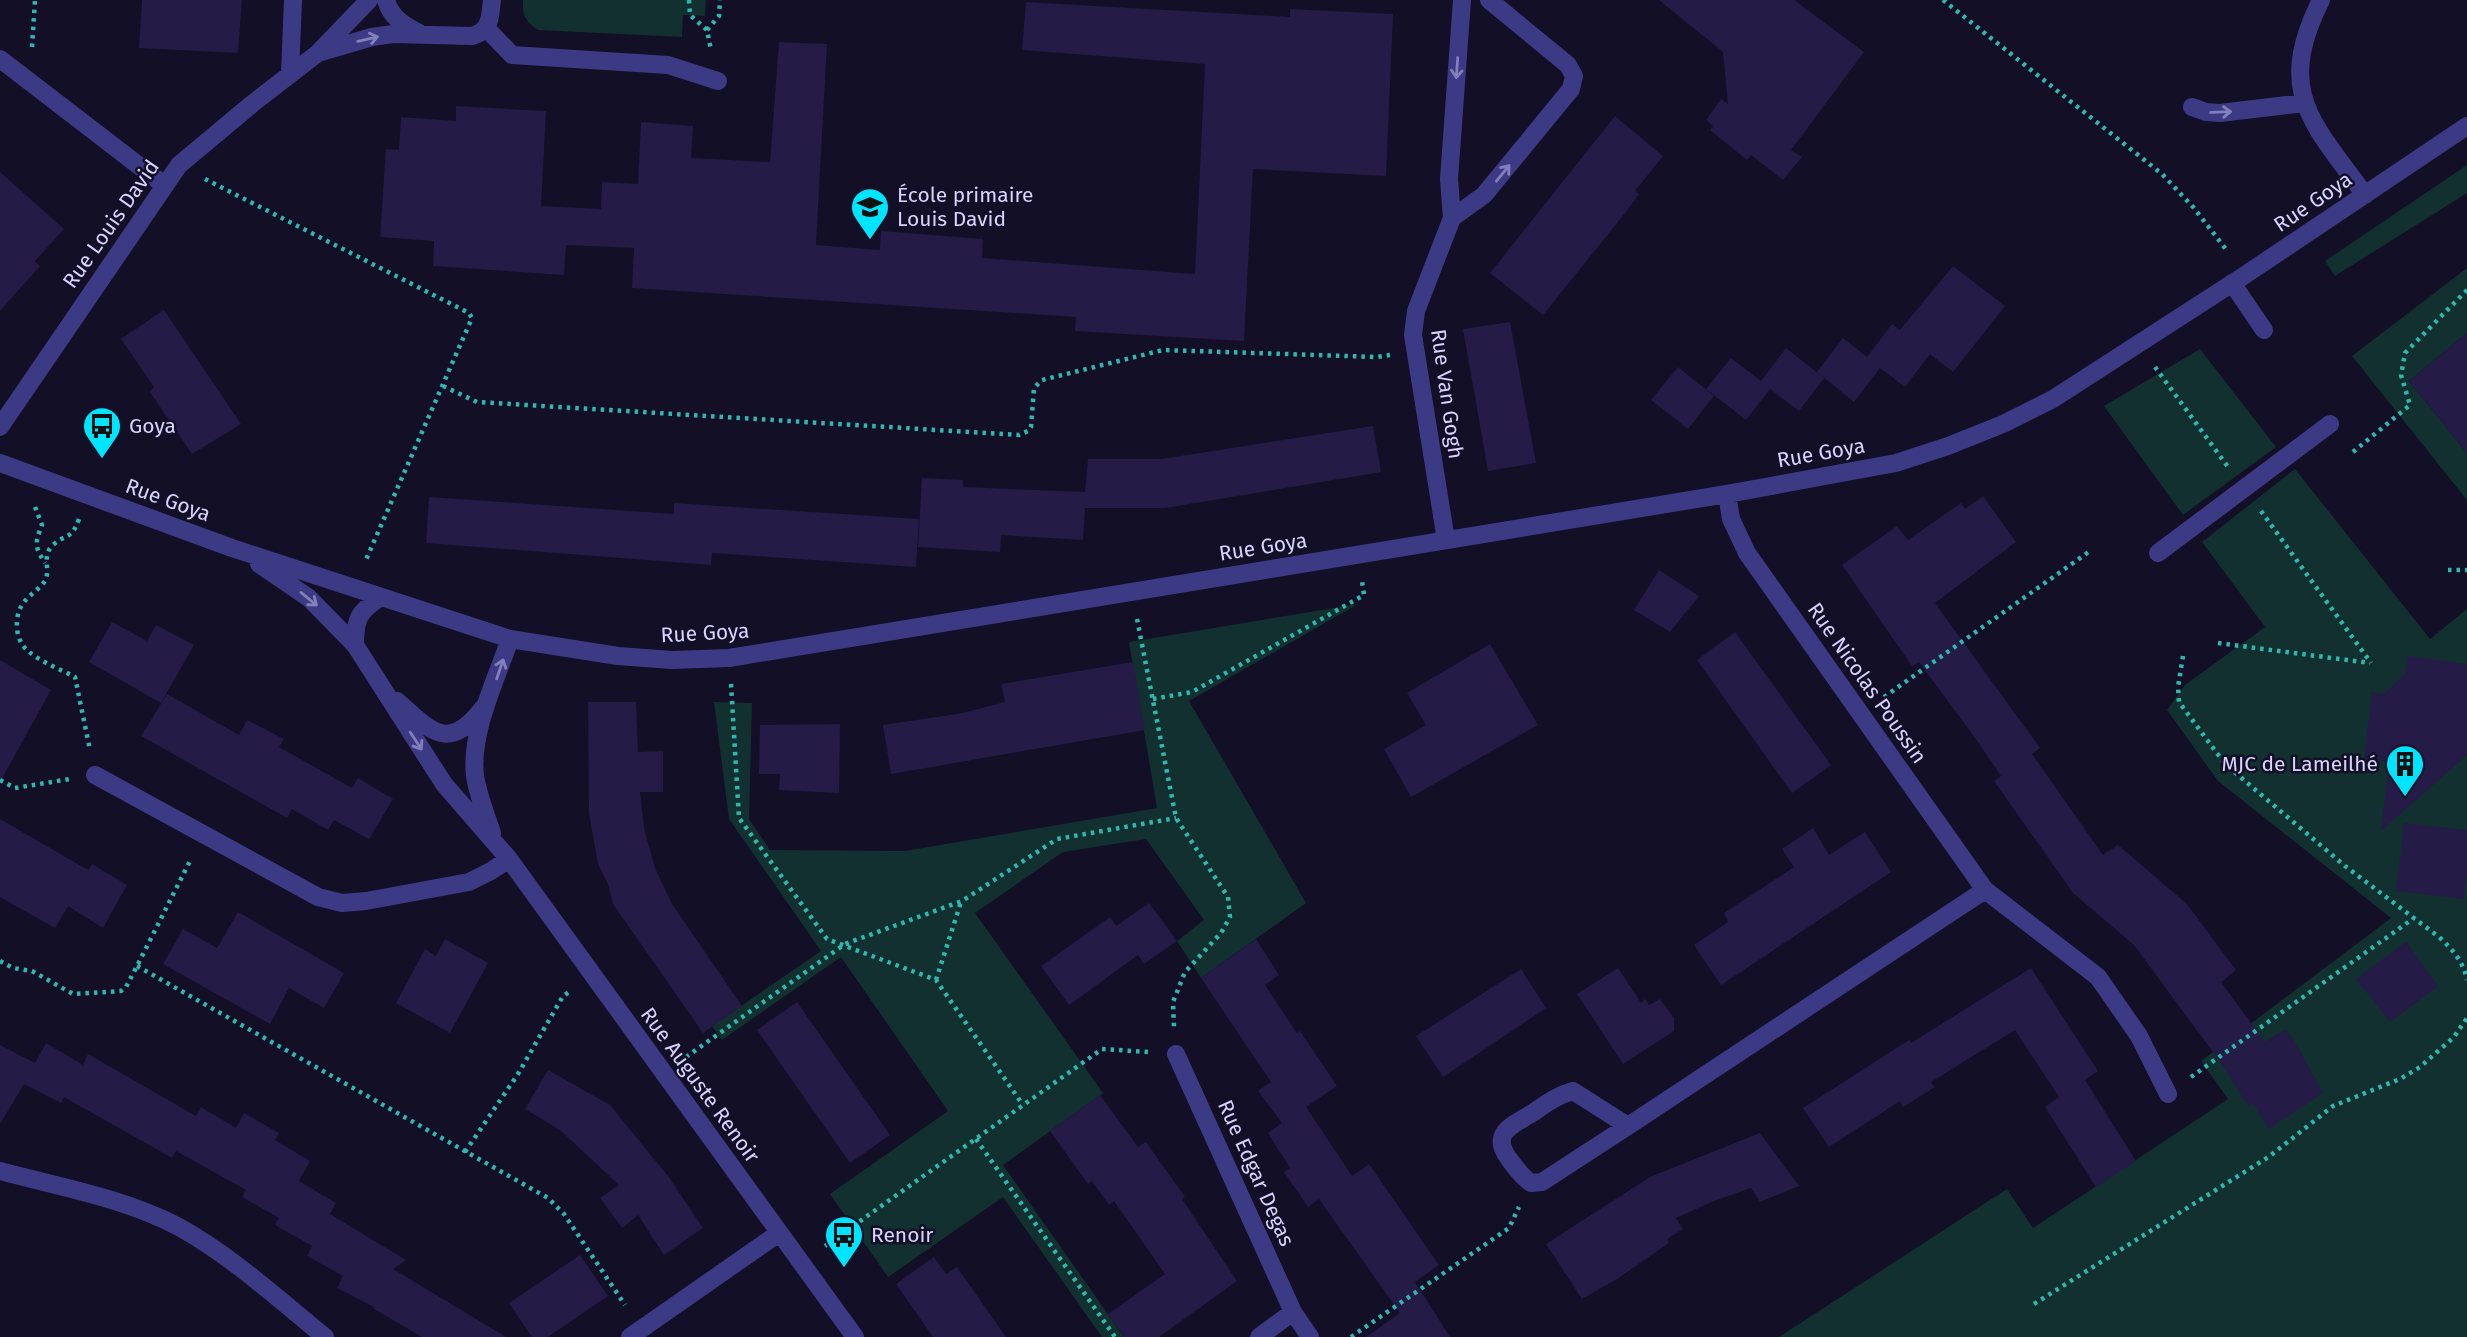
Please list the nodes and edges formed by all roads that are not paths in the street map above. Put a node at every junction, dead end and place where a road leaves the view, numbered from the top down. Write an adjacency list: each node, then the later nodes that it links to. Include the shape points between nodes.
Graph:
1 (293, 0): 12 (street)
2 (369, 0): 10 (street, Rue Louis David)
3 (386, 0): 9 (street, via 392,14)
4 (492, 0): 8 (street)
5 (1462, 0): 19 (street, Rue Van Gogh, one-way to 19, via 1449,179)
6 (1489, 0): 19 (street, one-way to 6, via 1484,195 1571,89 1574,76 1568,65)
7 (2321, 0): 14 (street, via 2299,59)
8 (487, 29): 9 (street, Rue Louis David, via 472,36); 13 (street, via 512,55 668,65)
9 (419, 33): 10 (street, Rue Louis David, one-way to 9, via 372,37)
10 (318, 53): 12 (street, Rue Louis David)
11 (0, 59): 17 (street)
12 (290, 74): 17 (street, Rue Louis David, via 179,166)
13 (718, 81)
14 (2304, 103): 15 (street, one-way to 14, via 2220,113); 18 (street)
15 (2192, 107)
16 (2467, 126): 18 (street, Rue Goya)
17 (164, 185): 23 (street, Rue Louis David)
18 (2365, 195): 20 (street, Rue Goya)
19 (1452, 218): 26 (street, Rue Van Gogh, via 1416,312 1413,335)
20 (2239, 279): 21 (street); 25 (street, Rue Goya, via 2053,399 1992,428 1896,463)
21 (2264, 330)
22 (2330, 424): 28 (street)
23 (0, 427)
24 (0, 463): 27 (street, Rue Goya)
25 (1727, 494): 26 (street, Rue Goya); 37 (street, Rue Nicolas Poussin, via 1731,519 1747,552)
26 (1446, 540): 30 (street, Rue Goya, via 729,658 618,656)
27 (232, 548): 29 (street, Rue Goya); 31 (street, one-way to 31, via 309,598)
28 (2158, 552)
29 (381, 597): 30 (street, Rue Goya); 31 (street, via 359,615)
30 (510, 639): 33 (street, one-way to 30)
31 (355, 645): 32 (street)
32 (379, 684): 33 (street, via 442,735 462,730); 35 (street, one-way to 35, via 444,784)
33 (489, 699): 35 (street, via 478,732 475,774)
34 (95, 775): 36 (street, via 318,897 342,902 468,881)
35 (495, 840): 36 (street, Rue Auguste Renoir)
36 (509, 859): 42 (street, Rue Auguste Renoir)
37 (1985, 890): 39 (street, Rue Nicolas Poussin, via 2098,976 2139,1037); 40 (street)
38 (1176, 1054): 43 (street, Rue Edgar Degas)
39 (2168, 1094)
40 (1628, 1126): 40 (street, via 1573,1091 1504,1131 1500,1142 1522,1177 1531,1183 1542,1182)
41 (1, 1174): 45 (street, via 113,1201 177,1226 238,1265)
42 (779, 1233): 44 (street); 46 (street, Rue Auguste Renoir)
43 (1293, 1312): 47 (street); 48 (street, Rue Edgar Degas)
44 (635, 1333)
45 (325, 1337)
46 (855, 1337)
47 (1259, 1337)
48 (1310, 1337)

